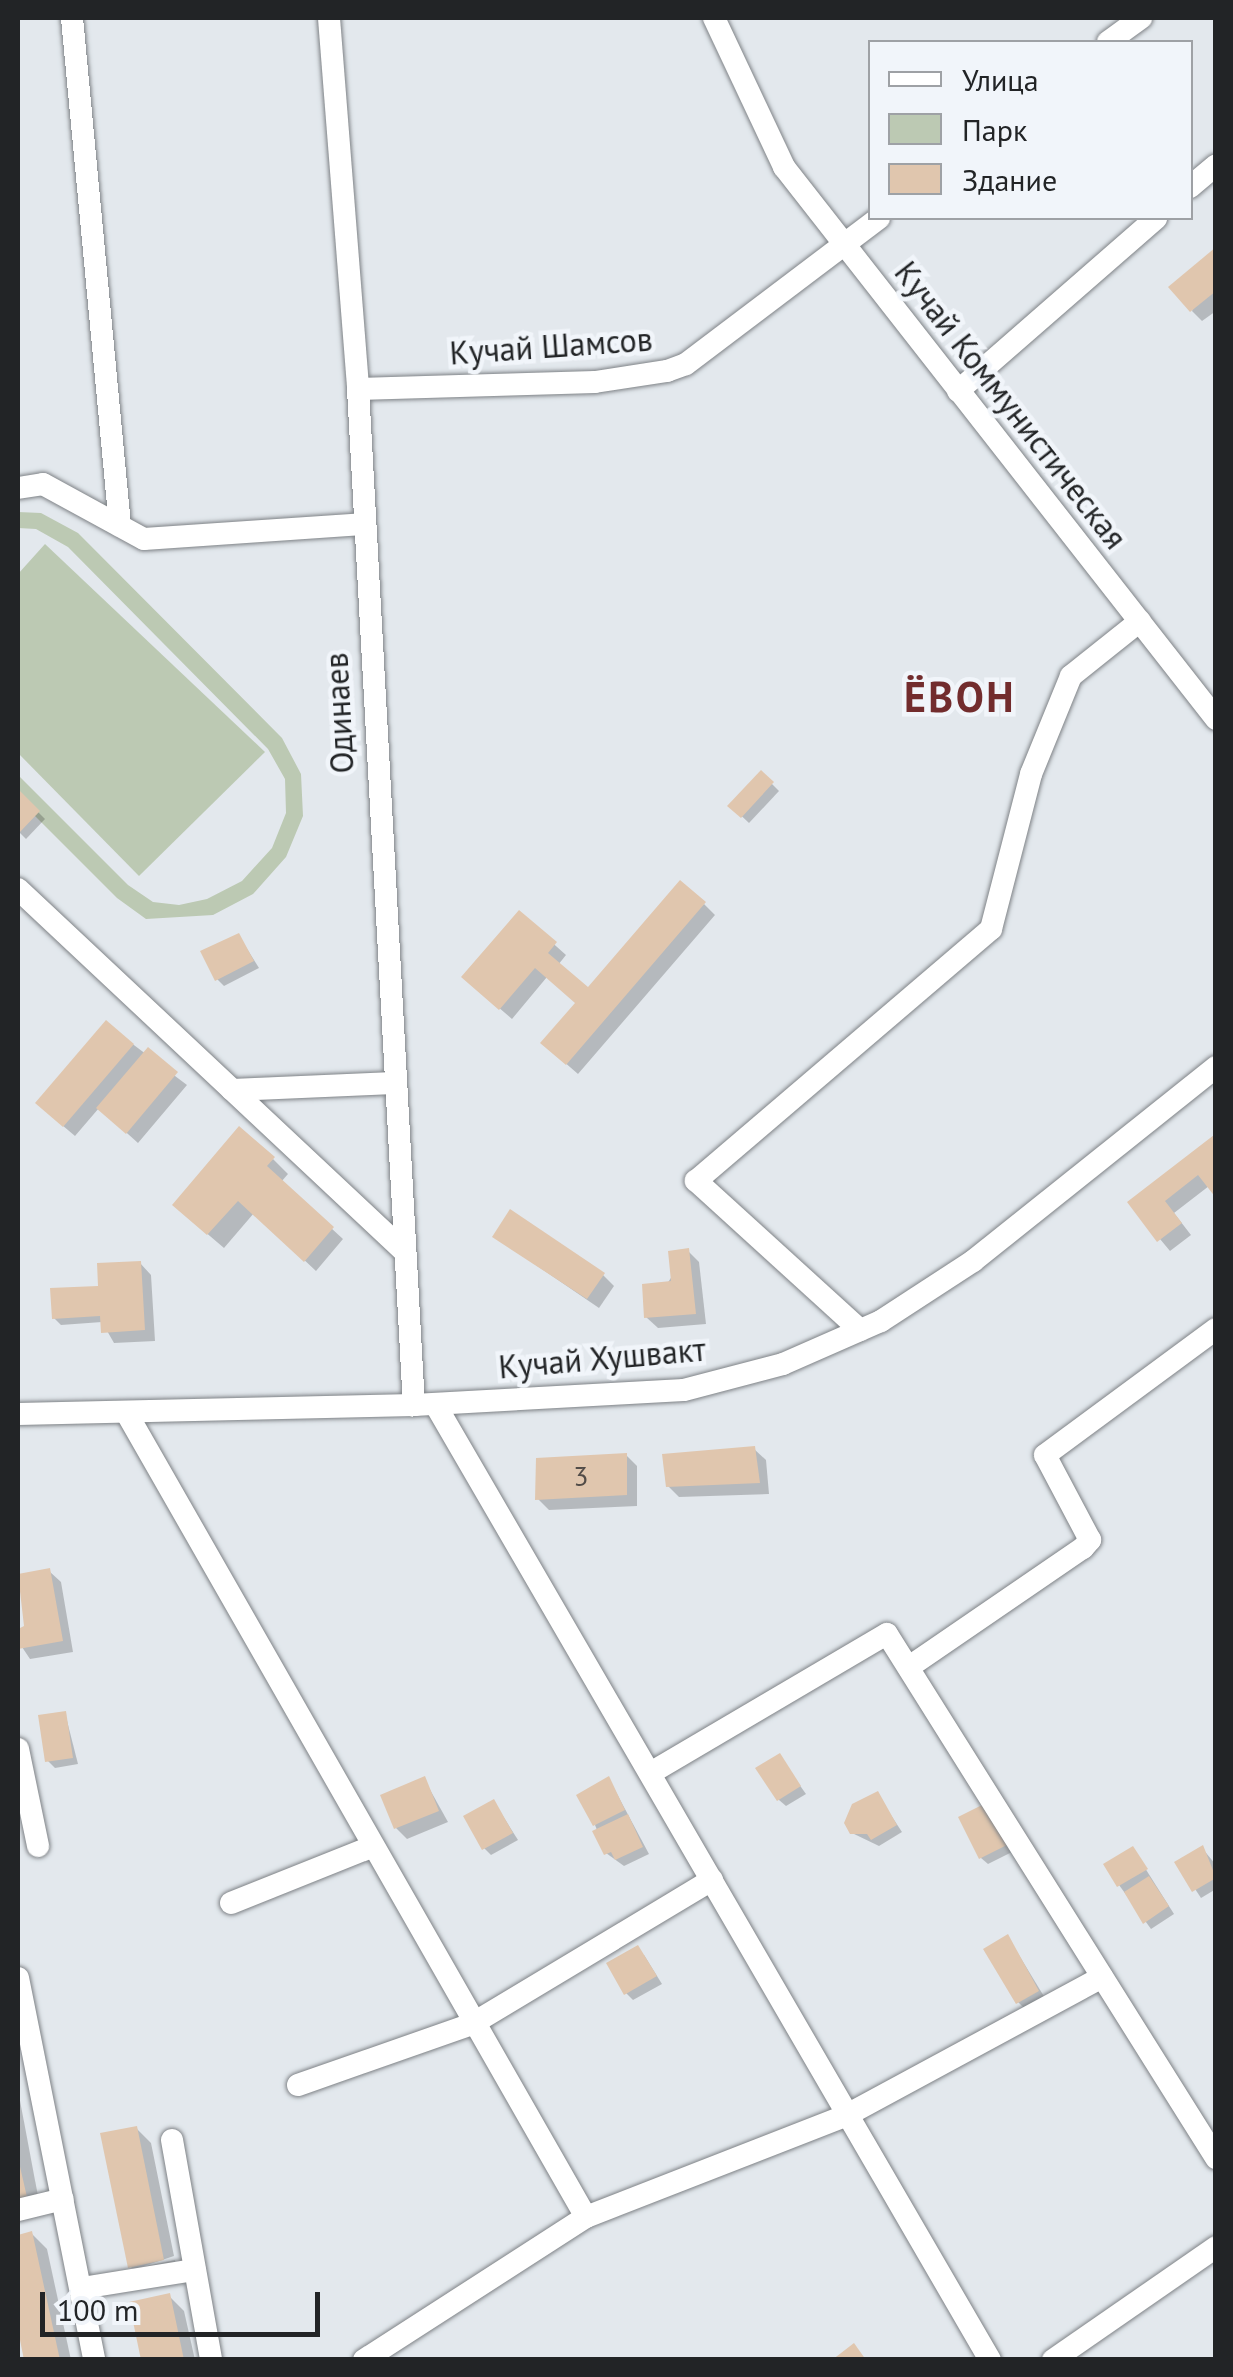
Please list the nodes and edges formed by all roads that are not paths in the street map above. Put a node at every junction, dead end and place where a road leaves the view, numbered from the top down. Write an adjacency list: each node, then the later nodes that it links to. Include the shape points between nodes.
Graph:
1 (72, 18): 15 (street)
2 (329, 18): 11 (street, Одинаев)
3 (714, 18): 10 (street, Кучай Коммунистическая, via 784,167)
4 (1141, 18): 5 (street)
5 (1111, 40)
6 (1216, 165): 7 (street)
7 (1193, 184)
8 (876, 220): 10 (street, Кучай Шамсов)
9 (1154, 220): 12 (street)
10 (844, 244): 11 (street, Кучай Шамсов, via 686,364 667,371 595,382); 12 (street, Кучай Коммунистическая)
11 (358, 389): 14 (street, Одинаев)
12 (958, 391): 16 (street, Кучай Коммунистическая)
13 (18, 488): 15 (street, via 43,484)
14 (362, 524): 15 (street, via 144,539); 20 (street, Одинаев)
15 (120, 526)
16 (1140, 621): 17 (street, Кучай Коммунистическая); 23 (street, via 1071,676 1031,774 991,930 696,1182)
17 (1216, 719)
18 (18, 889): 21 (street)
19 (1216, 1067): 23 (street, Кучай Хушвакт, via 973,1261)
20 (394, 1083): 21 (street); 22 (street, Одинаев)
21 (232, 1090): 22 (street)
22 (404, 1251): 25 (street, Одинаев)
23 (860, 1330): 25 (street, Кучай Хушвакт, via 783,1364 684,1390)
24 (1211, 1341): 28 (street, via 1045,1455 1090,1540 1083,1548)
25 (424, 1405): 26 (street, Кучай Хушвакт); 30 (street)
26 (126, 1412): 27 (street, Кучай Хушвакт); 32 (street)
27 (18, 1414)
28 (909, 1668): 30 (street, via 887,1634); 35 (street)
29 (18, 1749): 31 (street)
30 (654, 1771): 33 (street)
31 (38, 1846)
32 (372, 1847): 34 (street); 37 (street)
33 (712, 1880): 37 (street); 39 (street)
34 (230, 1903)
35 (1102, 1977): 39 (street); 41 (street)
36 (18, 1978): 42 (street)
37 (472, 2024): 38 (street); 44 (street)
38 (298, 2085)
39 (848, 2115): 44 (street); 51 (street)
40 (172, 2140): 46 (street)
41 (1216, 2158)
42 (63, 2198): 43 (street); 47 (street)
43 (18, 2210)
44 (586, 2217): 50 (street)
45 (1216, 2247): 52 (street)
46 (195, 2270): 47 (street); 49 (street)
47 (82, 2288): 48 (street)
48 (94, 2360)
49 (211, 2360)
50 (364, 2360)
51 (990, 2360)
52 (1053, 2360)

